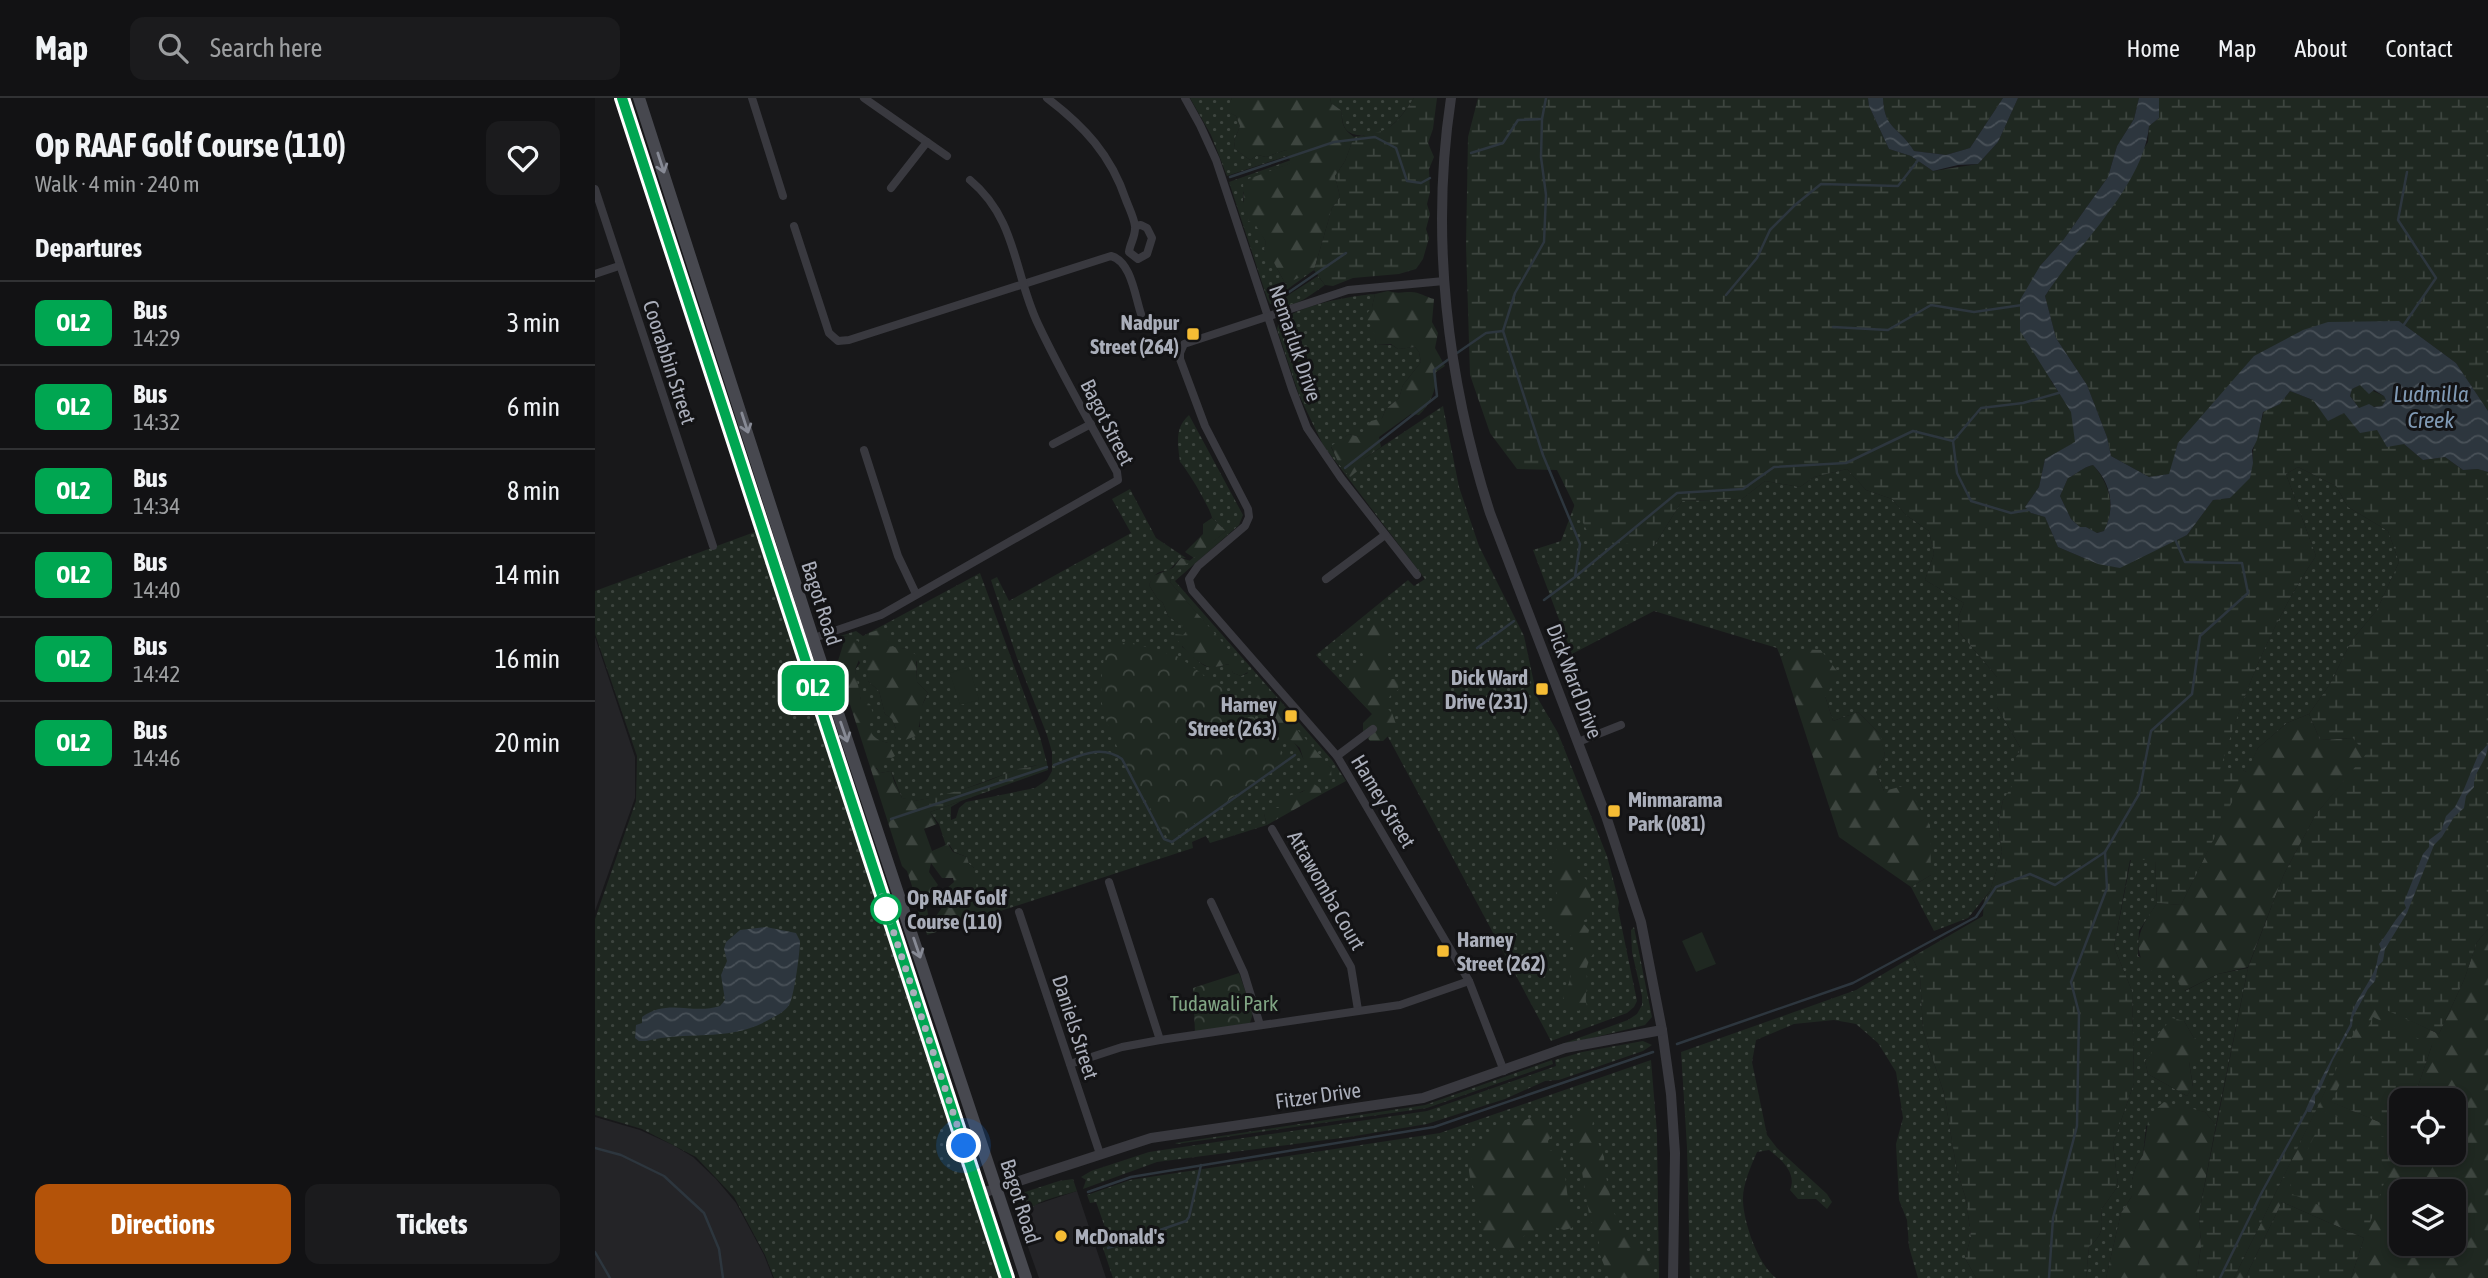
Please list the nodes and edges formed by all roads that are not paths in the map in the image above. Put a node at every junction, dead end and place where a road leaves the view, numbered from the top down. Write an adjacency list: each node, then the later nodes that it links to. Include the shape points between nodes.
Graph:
1 (622, 98): 31 (main road, Bagot Road)
2 (639, 98): 30 (main road, Bagot Road, one-way to 30)
3 (752, 98): 13 (street)
4 (864, 98): 8 (street)
5 (1047, 98): 15 (street, via 1089,133 1107,157)
6 (1185, 98): 21 (street, Nemarluk Drive, via 1216,160)
7 (1451, 98): 18 (street, Dick Ward Drive, via 1442,206)
8 (927, 142): 9 (street); 11 (street)
9 (947, 156)
10 (970, 180): 19 (street, Bagot Street, via 1006,227)
11 (891, 188)
12 (595, 192): 16 (street, Coorabbin Street)
13 (783, 196)
14 (794, 226): 19 (street, via 829,333 838,341)
15 (1135, 226)
16 (619, 266): 17 (street); 26 (street, Coorabbin Street)
17 (595, 274)
18 (1444, 281): 21 (street, via 1357,288); 34 (street, Dick Ward Drive, via 1453,356 1475,466)
19 (1024, 283): 20 (street, via 1115,257 1124,265); 22 (street, Bagot Street, via 1039,326)
20 (1141, 314)
21 (1267, 315): 25 (street, Nemarluk Drive, via 1307,428); 35 (street, Hamey Street, via 1189,341 1180,353 1192,396 1249,517 1189,579 1192,590)
22 (1091, 424): 23 (street); 29 (street, Bagot Street, via 1117,472 1116,482)
23 (1053, 444)
24 (864, 450): 29 (street, via 898,556)
25 (1385, 535): 27 (street, Nemarluk Drive); 28 (street)
26 (713, 546)
27 (1417, 575)
28 (1327, 579)
29 (916, 594): 30 (street, Bagot Street, via 880,615)
30 (813, 638): 31 (street, Bagot Street); 48 (main road, Bagot Road, one-way to 48)
31 (798, 643): 49 (main road, Bagot Road)
32 (1621, 725): 34 (street)
33 (1373, 729): 35 (street)
34 (1578, 742): 43 (street, Dick Ward Drive, via 1641,922)
35 (1337, 756): 40 (street, Hamey Street)
36 (1272, 829): 41 (street, Attawomba Court, via 1351,967)
37 (1108, 882): 44 (street)
38 (1211, 902): 42 (street, via 1244,973)
39 (1019, 912): 45 (street, Daniels Street)
40 (1469, 981): 41 (street, via 1400,1005); 46 (street, Hamey Street)
41 (1358, 1010): 42 (street)
42 (1260, 1025): 44 (street)
43 (1662, 1030): 46 (street, Fitzer Drive, via 1565,1048); 52 (street, Dick Ward Drive, via 1675,1153)
44 (1160, 1040): 45 (street)
45 (1070, 1064): 47 (street, Daniels Street)
46 (1504, 1071): 47 (street, Fitzer Drive, via 1423,1098 1157,1137)
47 (1100, 1154): 48 (street, Fitzer Drive)
48 (997, 1188): 49 (street, Fitzer Drive); 51 (main road, Bagot Road)
49 (979, 1194): 50 (main road, Bagot Road)
50 (1007, 1278)
51 (1026, 1278)
52 (1673, 1278)

